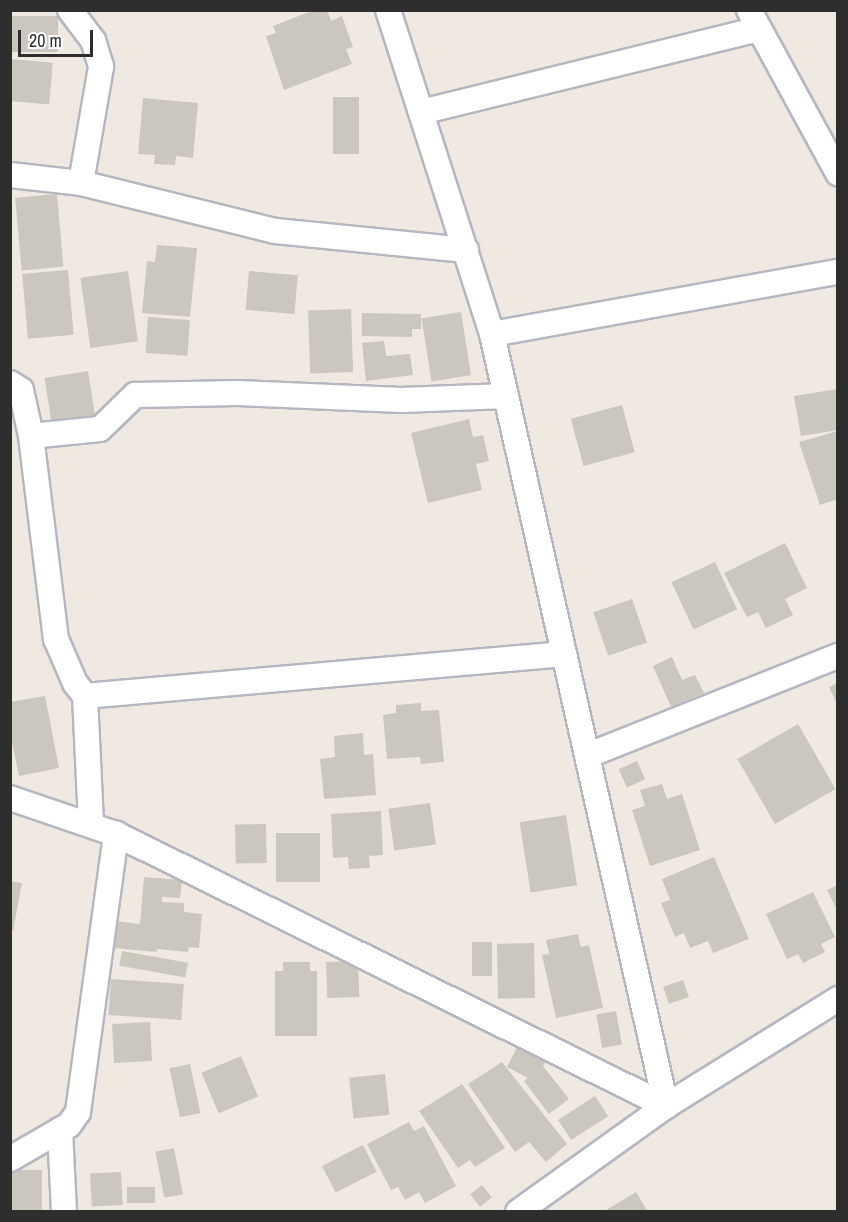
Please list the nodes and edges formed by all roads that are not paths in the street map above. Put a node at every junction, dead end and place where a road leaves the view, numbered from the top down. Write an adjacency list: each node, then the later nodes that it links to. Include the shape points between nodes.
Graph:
1 (70, 10): 7 (street, via 93,40 101,67)
2 (388, 10): 4 (street)
3 (753, 20): 4 (street); 5 (street)
4 (421, 112): 8 (street)
5 (837, 173)
6 (10, 175): 7 (street)
7 (81, 183): 8 (street, via 275,231)
8 (466, 250): 10 (street)
9 (837, 272): 10 (street)
10 (492, 334): 12 (street)
11 (10, 383): 13 (street, via 21,390)
12 (506, 396): 13 (street, via 401,400 238,393 135,395 100,429); 14 (street)
13 (31, 436): 16 (street, via 56,639 75,683)
14 (564, 654): 16 (street); 17 (street)
15 (837, 656): 17 (street)
16 (85, 696): 19 (street)
17 (589, 755): 22 (street)
18 (10, 798): 19 (street)
19 (91, 824): 20 (street)
20 (116, 834): 22 (street); 23 (street, via 78,1112)
21 (837, 999): 22 (street)
22 (666, 1106): 26 (street)
23 (60, 1131): 24 (street); 25 (street)
24 (10, 1159)
25 (64, 1212)
26 (518, 1212)

